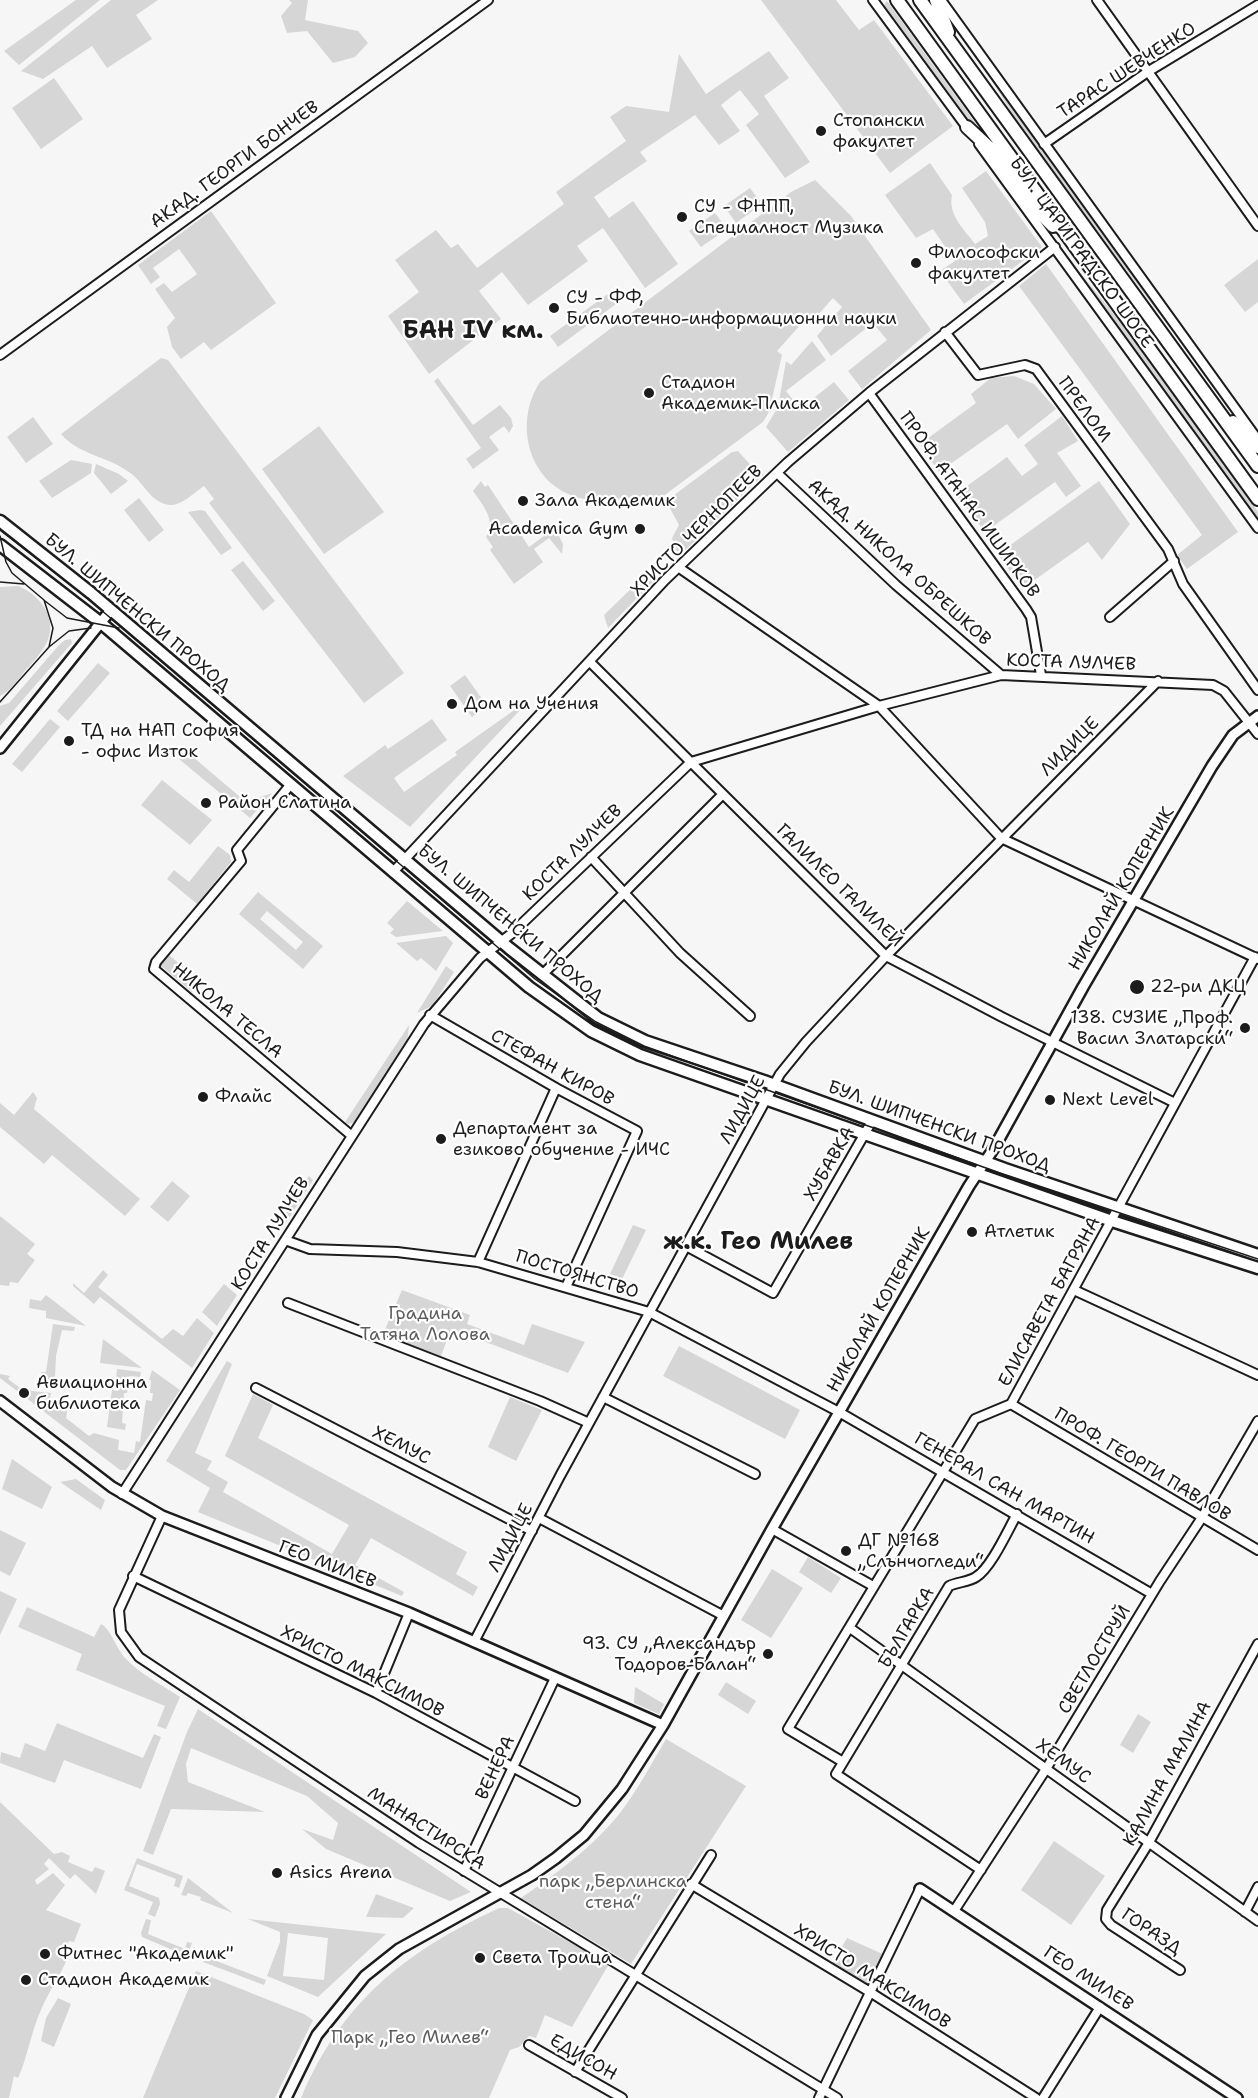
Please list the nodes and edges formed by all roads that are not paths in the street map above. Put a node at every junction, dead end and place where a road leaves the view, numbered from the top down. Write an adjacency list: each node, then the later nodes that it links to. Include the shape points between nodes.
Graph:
1 (488, 0): 17 (street, АКАД. ГЕОРГИ БОНЧЕВ)
2 (873, 0): 11 (street, БУЛ. ЦАРИГРАДСКО ШОСЕ)
3 (897, 0): 15 (highway, БУЛ. ЦАРИГРАДСКО ШОСЕ)
4 (920, 0): 9 (highway, БУЛ. ЦАРИГРАДСКО ШОСЕ)
5 (936, 0): 9 (highway)
6 (941, 0): 12 (street, БУЛ. ЦАРИГРАДСКО ШОСЕ)
7 (1097, 0): 10 (street)
8 (1258, 5): 10 (street, ТАРАС ШЕВЧЕНКО)
9 (952, 45): 19 (highway, БУЛ. ЦАРИГРАДСКО ШОСЕ)
10 (1149, 71): 12 (street, ТАРАС ШЕВЧЕНКО); 13 (street)
11 (967, 127): 14 (street, БУЛ. ЦАРИГРАДСКО ШОСЕ); 15 (highway, via 999,157 1039,212)
12 (1044, 144): 20 (street, БУЛ. ЦАРИГРАДСКО ШОСЕ)
13 (1258, 226)
14 (1055, 247): 16 (street, ХРИСТО ЧЕРНОПЕЕВ); 26 (street, БУЛ. ЦАРИГРАДСКО ШОСЕ)
15 (1080, 252): 24 (highway, БУЛ. ЦАРИГРАДСКО ШОСЕ)
16 (945, 332): 18 (street, ХРИСТО ЧЕРНОПЕЕВ); 28 (street, ПРЕЛОМ, via 978,375 1025,365 1036,369)
17 (0, 355)
18 (868, 393): 23 (street, ХРИСТО ЧЕРНОПЕЕВ); 35 (street, ПРОФ. АТАНАС ИШИРКОВ, via 1031,617)
19 (1209, 398): 21 (highway); 22 (highway, БУЛ. ЦАРИГРАДСКО ШОСЕ)
20 (1258, 440)
21 (1258, 447)
22 (1258, 466)
23 (777, 473): 29 (street, ХРИСТО ЧЕРНОПЕЕВ); 34 (street, АКАД. НИКОЛА ОБРЕШКОВ, via 896,585)
24 (1258, 499)
25 (0, 521): 30 (main road, БУЛ. ШИПЧЕНСКИ ПРОХОД)
26 (1258, 528)
27 (0, 545): 32 (main road, БУЛ. ШИПЧЕНСКИ ПРОХОД)
28 (1174, 561): 31 (street); 37 (street, ПРЕЛОМ, via 1183,584)
29 (678, 567): 33 (street, ХРИСТО ЧЕРНОПЕЕВ); 38 (street)
30 (110, 611): 32 (street); 48 (main road, БУЛ. ШИПЧЕНСКИ ПРОХОД)
31 (1110, 617)
32 (101, 623): 42 (street); 44 (main road, БУЛ. ШИПЧЕНСКИ ПРОХОД)
33 (590, 662): 43 (street, ГАЛИЛЕО ГАЛИЛЕЙ); 48 (street, ХРИСТО ЧЕРНОПЕЕВ)
34 (1001, 675): 35 (street, КОСТА ЛУЛЧЕВ); 38 (street, КОСТА ЛУЛЧЕВ)
35 (1041, 675): 36 (street, КОСТА ЛУЛЧЕВ)
36 (1158, 681): 40 (street, КОСТА ЛУЛЧЕВ, via 1218,687); 46 (street, ЛИДИЦЕ)
37 (1258, 690)
38 (879, 706): 43 (street, КОСТА ЛУЛЧЕВ); 46 (street)
39 (1258, 716): 40 (street, НИКОЛАЙ КОПЕРНИК)
40 (1249, 722): 41 (street, КОСТА ЛУЛЧЕВ); 51 (street, НИКОЛАЙ КОПЕРНИК, via 1226,743)
41 (1258, 734)
42 (0, 748)
43 (691, 762): 45 (street, ГАЛИЛЕО ГАЛИЛЕЙ); 47 (street, КОСТА ЛУЛЧЕВ)
44 (291, 784): 49 (main road, БУЛ. ШИПЧЕНСКИ ПРОХОД); 66 (street, НИКОЛА ТЕСЛА, via 237,850 241,861 154,969)
45 (722, 795): 50 (street); 54 (street, ГАЛИЛЕО ГАЛИЛЕЙ)
46 (1001, 838): 51 (street); 54 (street, ЛИДИЦЕ)
47 (591, 857): 50 (street); 52 (street, КОСТА ЛУЛЧЕВ)
48 (405, 858): 49 (street, ХРИСТО ЧЕРНОПЕЕВ); 52 (main road, БУЛ. ШИПЧЕНСКИ ПРОХОД)
49 (393, 872): 53 (main road, БУЛ. ШИПЧЕНСКИ ПРОХОД)
50 (622, 892): 56 (street); 58 (street, via 687,960)
51 (1134, 902): 55 (street); 59 (street, НИКОЛАЙ КОПЕРНИК)
52 (501, 942): 53 (street, КОСТА ЛУЛЧЕВ); 56 (main road, БУЛ. ШИПЧЕНСКИ ПРОХОД)
53 (486, 952): 57 (street, КОСТА ЛУЛЧЕВ); 62 (main road, БУЛ. ШИПЧЕНСКИ ПРОХОД, via 591,1031 640,1055)
54 (886, 956): 59 (street, ГАЛИЛЕО ГАЛИЛЕЙ); 60 (street, ЛИДИЦЕ, via 806,1042)
55 (1257, 958): 63 (street, ЕЛИСАВЕТА БАГРЯНА)
56 (542, 975): 60 (main road, БУЛ. ШИПЧЕНСКИ ПРОХОД, via 598,1018 645,1041)
57 (430, 1015): 61 (street, СТЕФАН КИРОВ); 66 (street, КОСТА ЛУЛЧЕВ)
58 (750, 1016)
59 (1052, 1042): 63 (street, ГАЛИЛЕО ГАЛИЛЕЙ); 67 (street, НИКОЛАЙ КОПЕРНИК)
60 (774, 1085): 62 (street, ЛИДИЦЕ); 64 (main road, БУЛ. ШИПЧЕНСКИ ПРОХОД)
61 (556, 1088): 74 (street); 76 (street, СТЕФАН КИРОВ, via 637,1131)
62 (766, 1099): 65 (main road, БУЛ. ШИПЧЕНСКИ ПРОХОД); 72 (street, ЛИДИЦЕ)
63 (1175, 1103): 69 (street, ЕЛИСАВЕТА БАГРЯНА)
64 (872, 1121): 65 (street, ХУБАВКА); 67 (main road, БУЛ. ШИПЧЕНСКИ ПРОХОД)
65 (865, 1134): 68 (main road, БУЛ. ШИПЧЕНСКИ ПРОХОД); 72 (street, ХУБАВКА, via 773,1293)
66 (352, 1136): 71 (street, КОСТА ЛУЛЧЕВ)
67 (985, 1162): 68 (street, НИКОЛАЙ КОПЕРНИК); 69 (main road, БУЛ. ШИПЧЕНСКИ ПРОХОД)
68 (978, 1173): 70 (main road, БУЛ. ШИПЧЕНСКИ ПРОХОД); 85 (street, НИКОЛАЙ КОПЕРНИК)
69 (1120, 1208): 70 (street, ЕЛИСАВЕТА БАГРЯНА); 73 (main road, БУЛ. ШИПЧЕНСКИ ПРОХОД)
70 (1112, 1221): 75 (main road, БУЛ. ШИПЧЕНСКИ ПРОХОД); 77 (street, ЕЛИСАВЕТА БАГРЯНА)
71 (285, 1240): 74 (street, ПОСТОЯНСТВО, via 310,1249 397,1252); 90 (street, КОСТА ЛУЛЧЕВ)
72 (686, 1246): 79 (street, ЛИДИЦЕ)
73 (1258, 1255)
74 (478, 1262): 76 (street, ПОСТОЯНСТВО)
75 (1258, 1268)
76 (566, 1287): 79 (street, ПОСТОЯНСТВО)
77 (1074, 1290): 80 (street); 84 (street, ЕЛИСАВЕТА БАГРЯНА)
78 (288, 1302): 87 (street)
79 (649, 1312): 82 (street, ЛИДИЦЕ); 85 (street, ПОСТОЯНСТВО)
80 (1258, 1375)
81 (256, 1388): 96 (street, ХЕМУС)
82 (603, 1397): 87 (street, ЛИДИЦЕ); 89 (street)
83 (0, 1401): 90 (street, ГЕО МИЛЕВ)
84 (1011, 1404): 88 (street, ЕЛИСАВЕТА БАГРЯНА, via 975,1419); 94 (street, ПРОФ. ГЕОРГИ ПАВЛОВ)
85 (839, 1412): 88 (street, ГЕНЕРАЛ САН МАРТИН); 95 (street, НИКОЛАЙ КОПЕРНИК)
86 (1258, 1421): 94 (street, СВЕТЛОСТРУЙ)
87 (589, 1423): 93 (street, ЛИДИЦЕ)
88 (942, 1470): 91 (street, ГЕНЕРАЛ САН МАРТИН); 99 (street, ЕЛИСАВЕТА БАГРЯНА)
89 (755, 1474)
90 (122, 1494): 92 (street, ГЕО МИЛЕВ)
91 (1017, 1514): 100 (street, ГЕНЕРАЛ САН МАРТИН); 106 (street, БЪЛГАРКА, via 985,1568 975,1578 949,1586)
92 (162, 1516): 98 (street, МАНАСТИРСКА); 101 (street, ГЕО МИЛЕВ)
93 (538, 1518): 96 (street, ЛИДИЦЕ); 102 (street)
94 (1202, 1519): 97 (street, ПРОФ. ГЕОРГИ ПАВЛОВ); 100 (street, СВЕТЛОСТРУЙ)
95 (772, 1529): 99 (street); 102 (street, НИКОЛАЙ КОПЕРНИК)
96 (532, 1531): 104 (street, ЛИДИЦЕ)
97 (1258, 1550)
98 (133, 1576): 108 (street, ХРИСТО МАКСИМОВ); 117 (street, МАНАСТИРСКА, via 118,1619 126,1642 139,1657)
99 (873, 1587): 103 (street, ЕЛИСАВЕТА БАГРЯНА)
100 (1152, 1594): 112 (street, СВЕТЛОСТРУЙ)
101 (409, 1613): 104 (street, ГЕО МИЛЕВ); 108 (street)
102 (724, 1616): 109 (street, НИКОЛАЙ КОПЕРНИК)
103 (850, 1628): 106 (street, ХЕМУС); 110 (street, ЕЛИСАВЕТА БАГРЯНА, via 788,1729)
104 (474, 1642): 107 (street, ГЕО МИЛЕВ)
105 (1258, 1644): 114 (street, КАЛИНА МАЛИНА)
106 (902, 1665): 110 (street, БЪЛГАРКА); 112 (street, ХЕМУС)
107 (555, 1678): 109 (street, ГЕО МИЛЕВ); 111 (street, ВЕНЕРА)
108 (376, 1693): 111 (street, ХРИСТО МАКСИМОВ)
109 (663, 1725): 121 (street, НИКОЛАЙ КОПЕРНИК, via 622,1790 584,1835 532,1875)
110 (843, 1762): 116 (street, БЪЛГАРКА, via 836,1774)
111 (513, 1767): 113 (street, ХРИСТО МАКСИМОВ); 117 (street, ВЕНЕРА)
112 (1046, 1769): 114 (street, ХЕМУС); 116 (street, СВЕТЛОСТРУЙ)
113 (575, 1801)
114 (1149, 1844): 123 (street, ХЕМУС); 124 (street, КАЛИНА МАЛИНА, via 1107,1910)
115 (711, 1855): 118 (street)
116 (981, 1870): 122 (street, СВЕТЛОСТРУЙ)
117 (464, 1872): 121 (street, МАНАСТИРСКА)
118 (691, 1884): 127 (street); 128 (street, ХРИСТО МАКСИМОВ)
119 (1258, 1887): 123 (street)
120 (920, 1888): 122 (street, ГЕО МИЛЕВ); 128 (street)
121 (499, 1894): 127 (street, МАНАСТИРСКА); 133 (street, НИКОЛАЙ КОПЕРНИК, via 432,1928 365,1976 317,2035)
122 (954, 1911): 129 (street, ГЕО МИЛЕВ)
123 (1245, 1912): 125 (street, ХЕМУС)
124 (1106, 1919): 126 (street, ГОРАЗД)
125 (1258, 1921)
126 (1180, 1970)
127 (634, 1974): 131 (street); 132 (street, МАНАСТИРСКА)
128 (870, 1992): 132 (street); 137 (street, ХРИСТО МАКСИМОВ)
129 (1100, 2007): 138 (street); 139 (street, ГЕО МИЛЕВ)
130 (529, 2045): 131 (street, ЕДИСОН)
131 (575, 2072): 134 (street, ЕДИСОН)
132 (823, 2089): 135 (street); 136 (street, МАНАСТИРСКА)
133 (286, 2098)
134 (622, 2098)
135 (819, 2098)
136 (837, 2098)
137 (1036, 2098)
138 (1043, 2098)
139 (1237, 2098)

